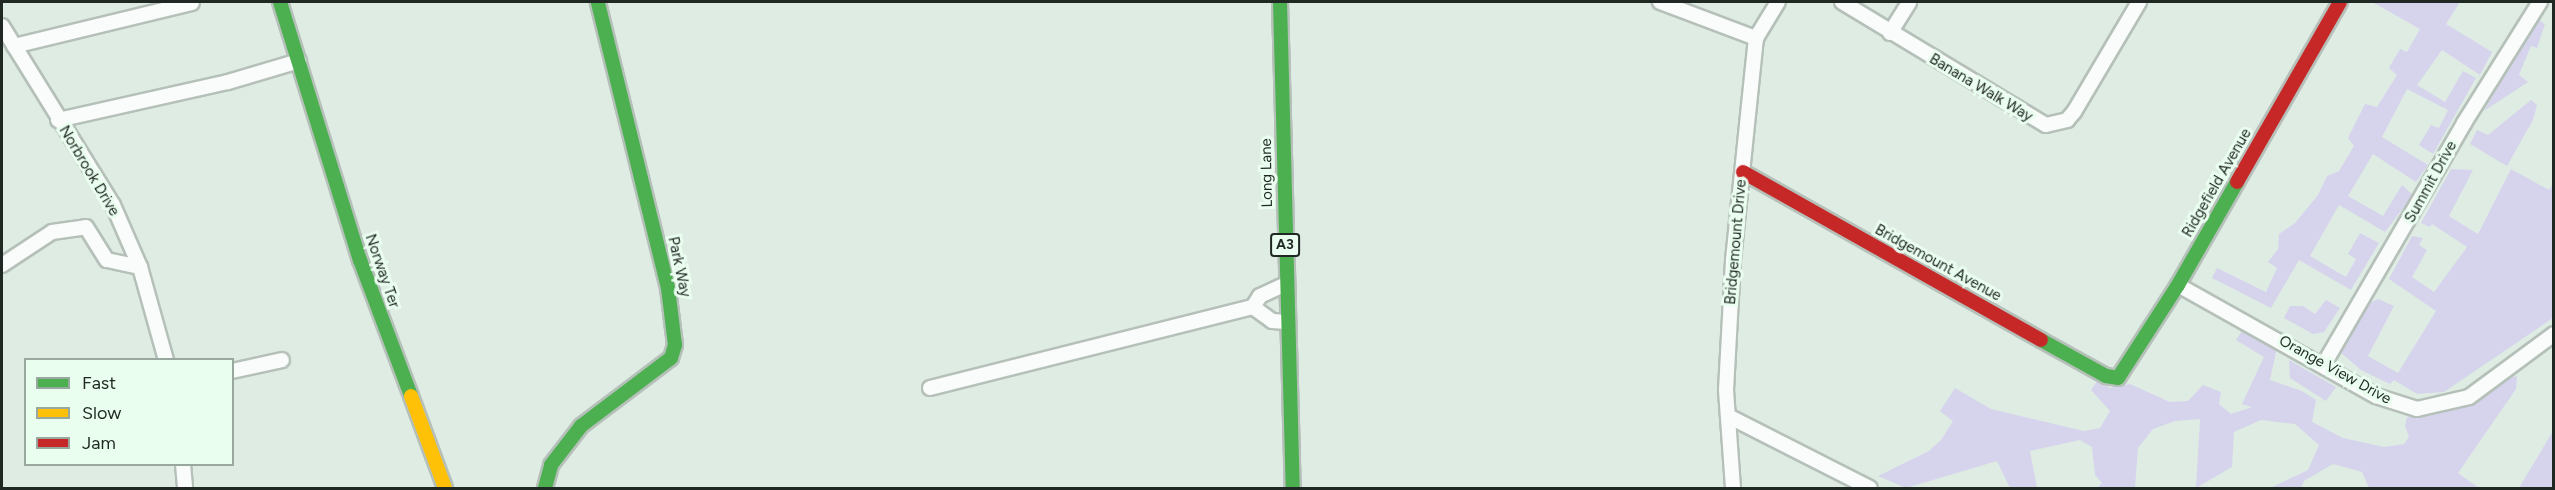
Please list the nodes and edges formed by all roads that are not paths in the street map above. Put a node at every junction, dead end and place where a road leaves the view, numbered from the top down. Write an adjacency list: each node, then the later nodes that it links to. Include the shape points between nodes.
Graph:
1 (280, 2): 16 (street, Norway Ter)
2 (598, 2): 36 (street, Park Way, via 668,288 675,345 671,358 581,426 551,465)
3 (1280, 2): 21 (street, Long Lane / A3)
4 (1660, 2): 14 (street)
5 (1778, 2): 14 (street, Bridgemount Drive)
6 (1842, 2): 13 (street, Banana Walk Way)
7 (1909, 2): 13 (street)
8 (2139, 2): 13 (street, Banana Walk Way, via 2074,112 2056,124 2036,122)
9 (2340, 2): 22 (street, Ridgefield Avenue)
10 (2540, 2): 28 (street, Summit Drive, via 2464,123)
11 (192, 3): 15 (street)
12 (2, 26): 15 (street, Norbrook Drive)
13 (1890, 33)
14 (1756, 38): 18 (street, Bridgemount Drive)
15 (14, 46): 17 (street, Norbrook Drive)
16 (299, 61): 17 (street, via 228,82); 35 (street, Norway Ter, via 360,260)
17 (58, 120): 20 (street, Norbrook Drive, via 113,205)
18 (1743, 172): 30 (street, Bridgemount Avenue, via 2106,376); 32 (street, Bridgemount Drive, via 1733,260)
19 (2, 265): 20 (street, via 52,232 86,227 107,260)
20 (140, 267): 26 (street, Norbrook Drive)
21 (1286, 284): 23 (street, via 1260,296); 24 (street, Long Lane / A3)
22 (2178, 285): 28 (street, Orange View Drive); 30 (street, Ridgefield Avenue, via 2126,372)
23 (1252, 307): 24 (street, via 1272,321); 31 (street)
24 (1287, 322): 37 (street, Long Lane / A3)
25 (2553, 334): 28 (street, Orange View Drive, via 2469,397 2417,409 2376,396)
26 (164, 358)
27 (282, 360): 29 (street)
28 (2324, 364)
29 (234, 371)
30 (2118, 378)
31 (930, 388)
32 (1728, 416): 38 (street, Bridgemount Drive); 39 (street)
33 (183, 466): 34 (street)
34 (185, 489)
35 (445, 489)
36 (544, 489)
37 (1293, 489)
38 (1733, 489)
39 (1870, 489)

